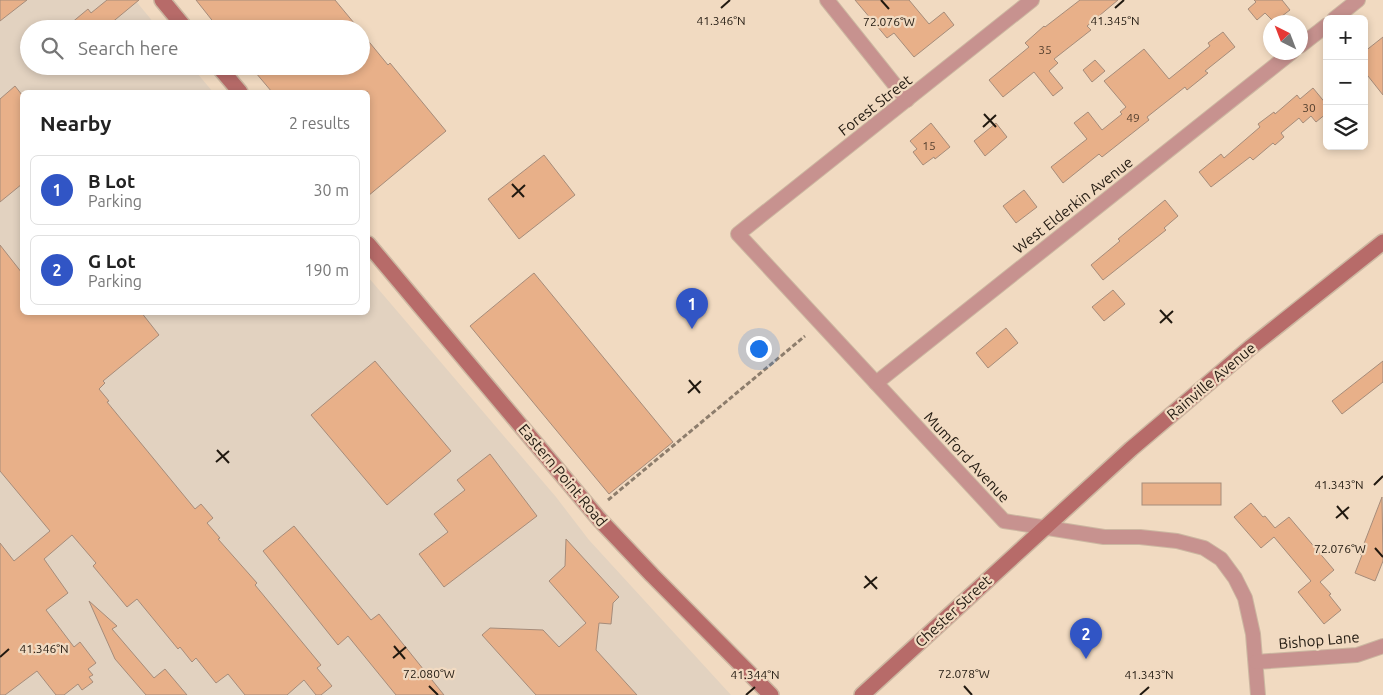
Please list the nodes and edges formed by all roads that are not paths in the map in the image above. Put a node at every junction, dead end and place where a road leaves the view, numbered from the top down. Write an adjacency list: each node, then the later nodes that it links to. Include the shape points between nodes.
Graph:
1 (162, 0): 6 (main road)
2 (827, 0): 12 (street)
3 (1032, 0): 12 (street, Forest Street)
4 (1358, 0): 5 (street)
5 (1339, 15)
6 (179, 20)
7 (1323, 28): 8 (street)
8 (1308, 40)
9 (1282, 60): 16 (street, West Elderkin Avenue)
10 (226, 75): 11 (main road)
11 (238, 90)
12 (907, 100): 13 (street, Forest Street)
13 (738, 234): 16 (street, Mumford Avenue)
14 (1383, 242): 17 (main road, Rainville Avenue, via 1251,347)
15 (370, 246): 20 (main road, Eastern Point Road, via 599,519)
16 (876, 383): 17 (street, Mumford Avenue, via 1004,521)
17 (1044, 527): 19 (street, Mumford Avenue, via 1104,537 1177,541 1204,548 1221,559 1245,598); 21 (main road, Chester Street)
18 (1383, 646): 19 (street, Bishop Lane, via 1357,655)
19 (1256, 662): 22 (street, Mumford Avenue)
20 (771, 695)
21 (862, 695)
22 (1258, 695)

